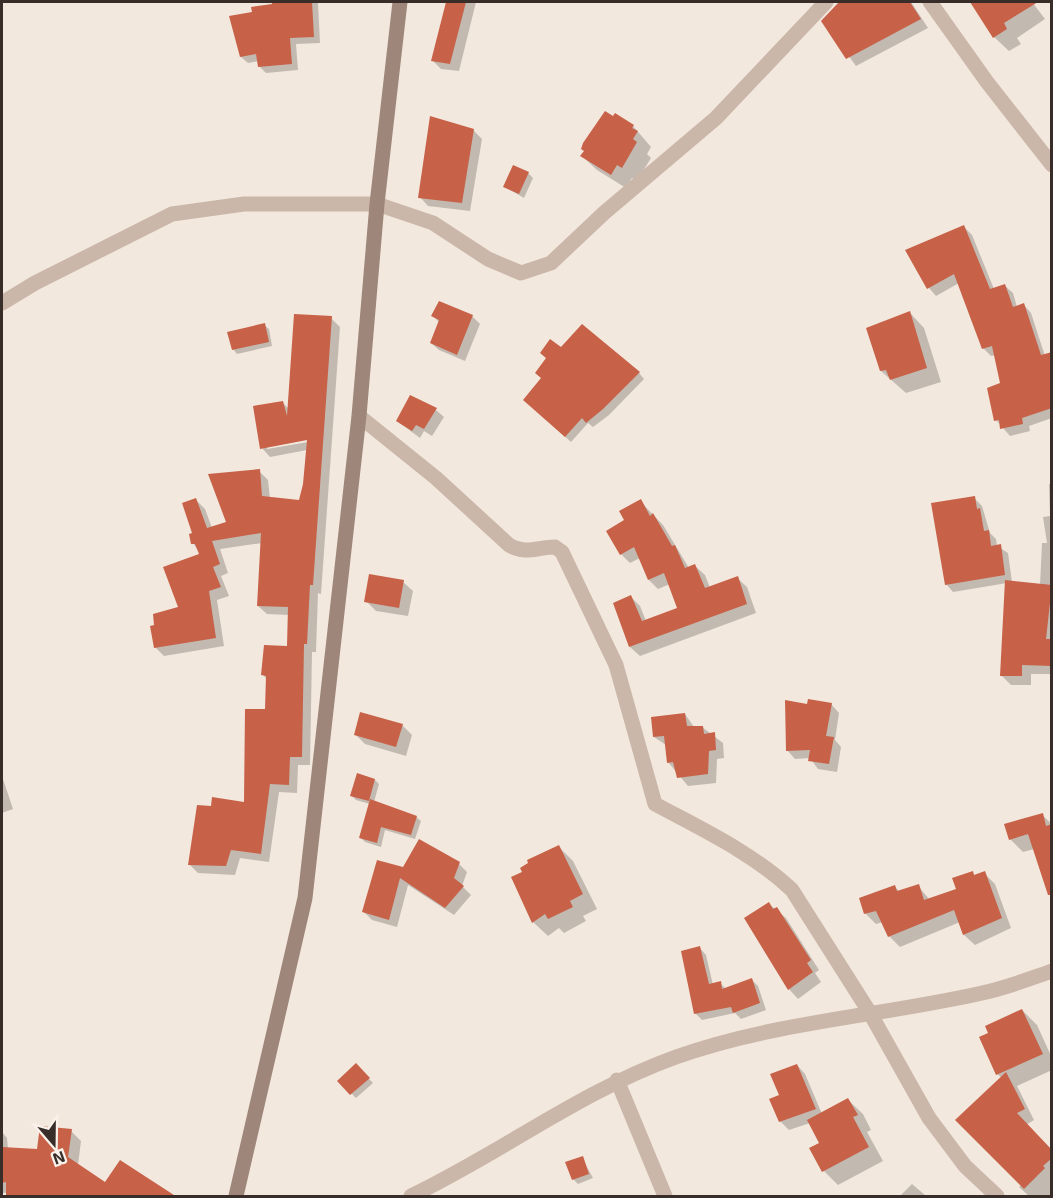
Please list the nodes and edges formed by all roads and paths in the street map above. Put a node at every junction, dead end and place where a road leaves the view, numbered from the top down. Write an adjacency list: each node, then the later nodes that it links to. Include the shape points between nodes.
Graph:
1 (400, 2): 5 (street)
2 (826, 2): 5 (street, via 716,118 551,263 521,273 488,259 433,223)
3 (930, 2): 4 (street)
4 (1052, 165)
5 (377, 204): 6 (street, via 244,204 172,214); 7 (street)
6 (2, 303)
7 (360, 416): 9 (street, via 509,545 532,551 555,547 562,552 616,665 655,804 780,878 792,890); 12 (street, via 305,898)
8 (1052, 971): 9 (street, via 984,993)
9 (870, 1014): 10 (street, via 746,1038 678,1056); 14 (street, via 929,1118 965,1166)
10 (617, 1080): 11 (street); 13 (street)
11 (416, 1195)
12 (236, 1197)
13 (665, 1197)
14 (997, 1197)

